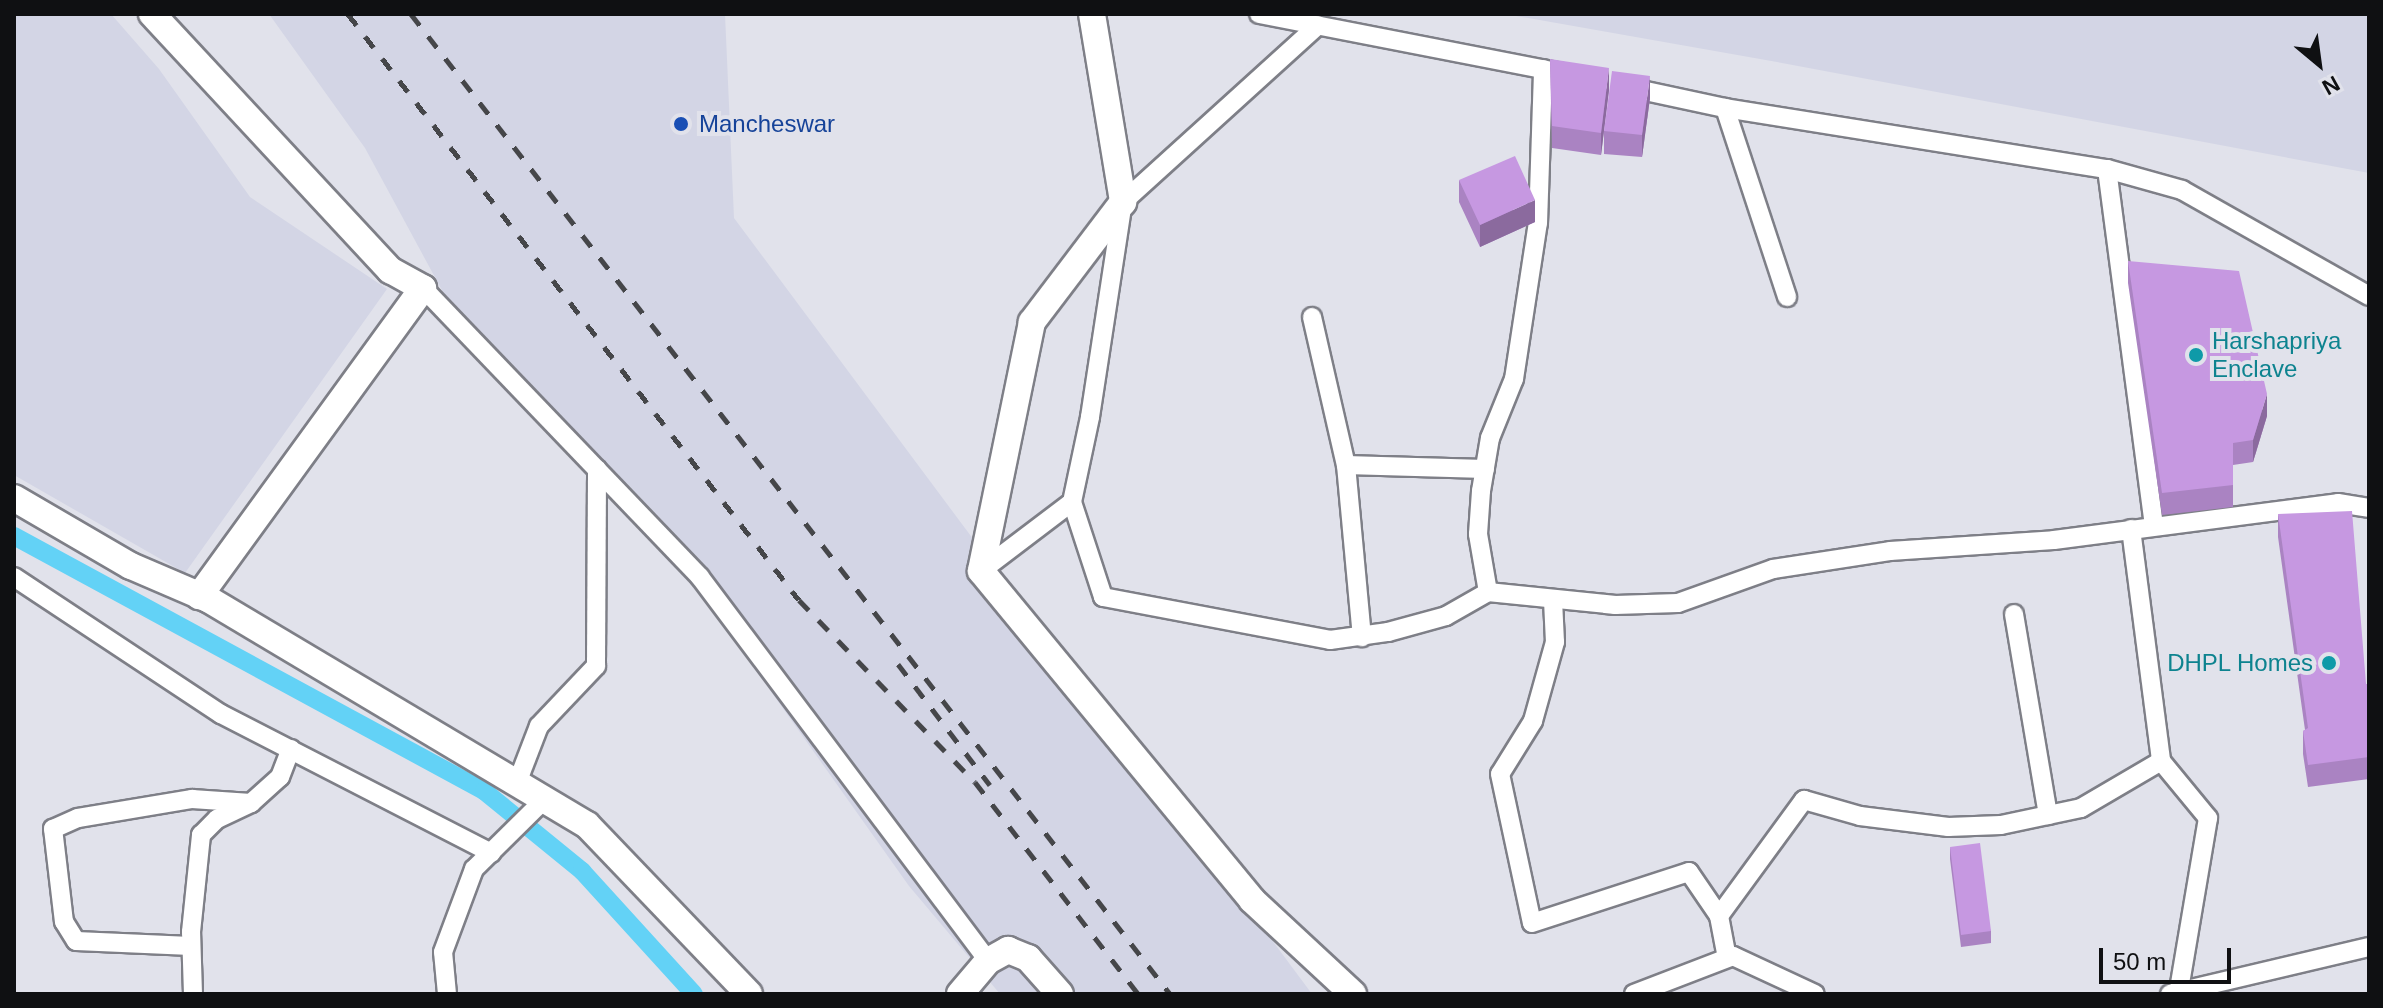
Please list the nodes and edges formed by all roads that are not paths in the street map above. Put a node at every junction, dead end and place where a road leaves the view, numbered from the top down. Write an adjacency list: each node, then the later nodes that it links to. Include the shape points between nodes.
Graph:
1 (152, 14): 9 (street, via 390,270)
2 (1092, 14): 8 (street)
3 (1259, 14): 4 (street)
4 (1318, 25): 5 (street); 8 (street)
5 (1543, 69): 6 (street); 15 (street, via 1538,223 1514,379 1490,438)
6 (1725, 108): 7 (street); 11 (street)
7 (2107, 169): 10 (street, via 2182,190); 19 (street)
8 (1123, 202): 17 (street); 21 (street, via 1032,322)
9 (423, 288): 14 (street); 24 (street)
10 (2369, 296)
11 (1787, 297)
12 (1312, 317): 13 (street)
13 (1346, 465): 15 (street); 27 (street)
14 (597, 469): 30 (street, via 596,666 539,726); 39 (street, via 700,577)
15 (1485, 469): 23 (street, via 1478,534)
16 (14, 498): 24 (street, via 131,566)
17 (1072, 502): 21 (street); 27 (street, via 1103,597 1330,640)
18 (2369, 508): 19 (street, via 2338,503)
19 (2154, 526): 20 (street)
20 (2131, 529): 25 (street, via 2000,545 1890,551 1773,569 1678,603); 29 (street)
21 (981, 571): 46 (street, via 1252,900)
22 (14, 577): 28 (street, via 221,714)
23 (1488, 592): 25 (street); 27 (street, via 1446,616)
24 (199, 596): 30 (street)
25 (1553, 600): 35 (street, via 1555,642 1533,721 1500,774 1532,923 1689,872)
26 (2014, 614): 33 (street)
27 (1362, 637)
28 (291, 749): 32 (street, via 280,777); 34 (street)
29 (2161, 761): 33 (street, via 2081,808); 40 (street, via 2208,818)
30 (517, 783): 31 (street)
31 (544, 800): 34 (street); 43 (street, via 587,825)
32 (251, 803): 36 (street, via 217,819 201,835); 36 (street, via 192,799 78,818 53,829 64,922 76,941)
33 (2048, 815): 35 (street, via 2001,825 1948,827 1860,816 1804,800)
34 (493, 851): 42 (street, via 474,869 443,952)
35 (1719, 916): 38 (street)
36 (191, 946): 41 (street)
37 (2369, 947): 40 (street)
38 (1727, 958): 47 (street); 48 (street, via 1733,956)
39 (988, 961): 44 (street); 45 (street, via 1014,950)
40 (2174, 992)
41 (193, 994)
42 (447, 994)
43 (749, 994)
44 (960, 994)
45 (1060, 994)
46 (1353, 994)
47 (1634, 994)
48 (1815, 994)

